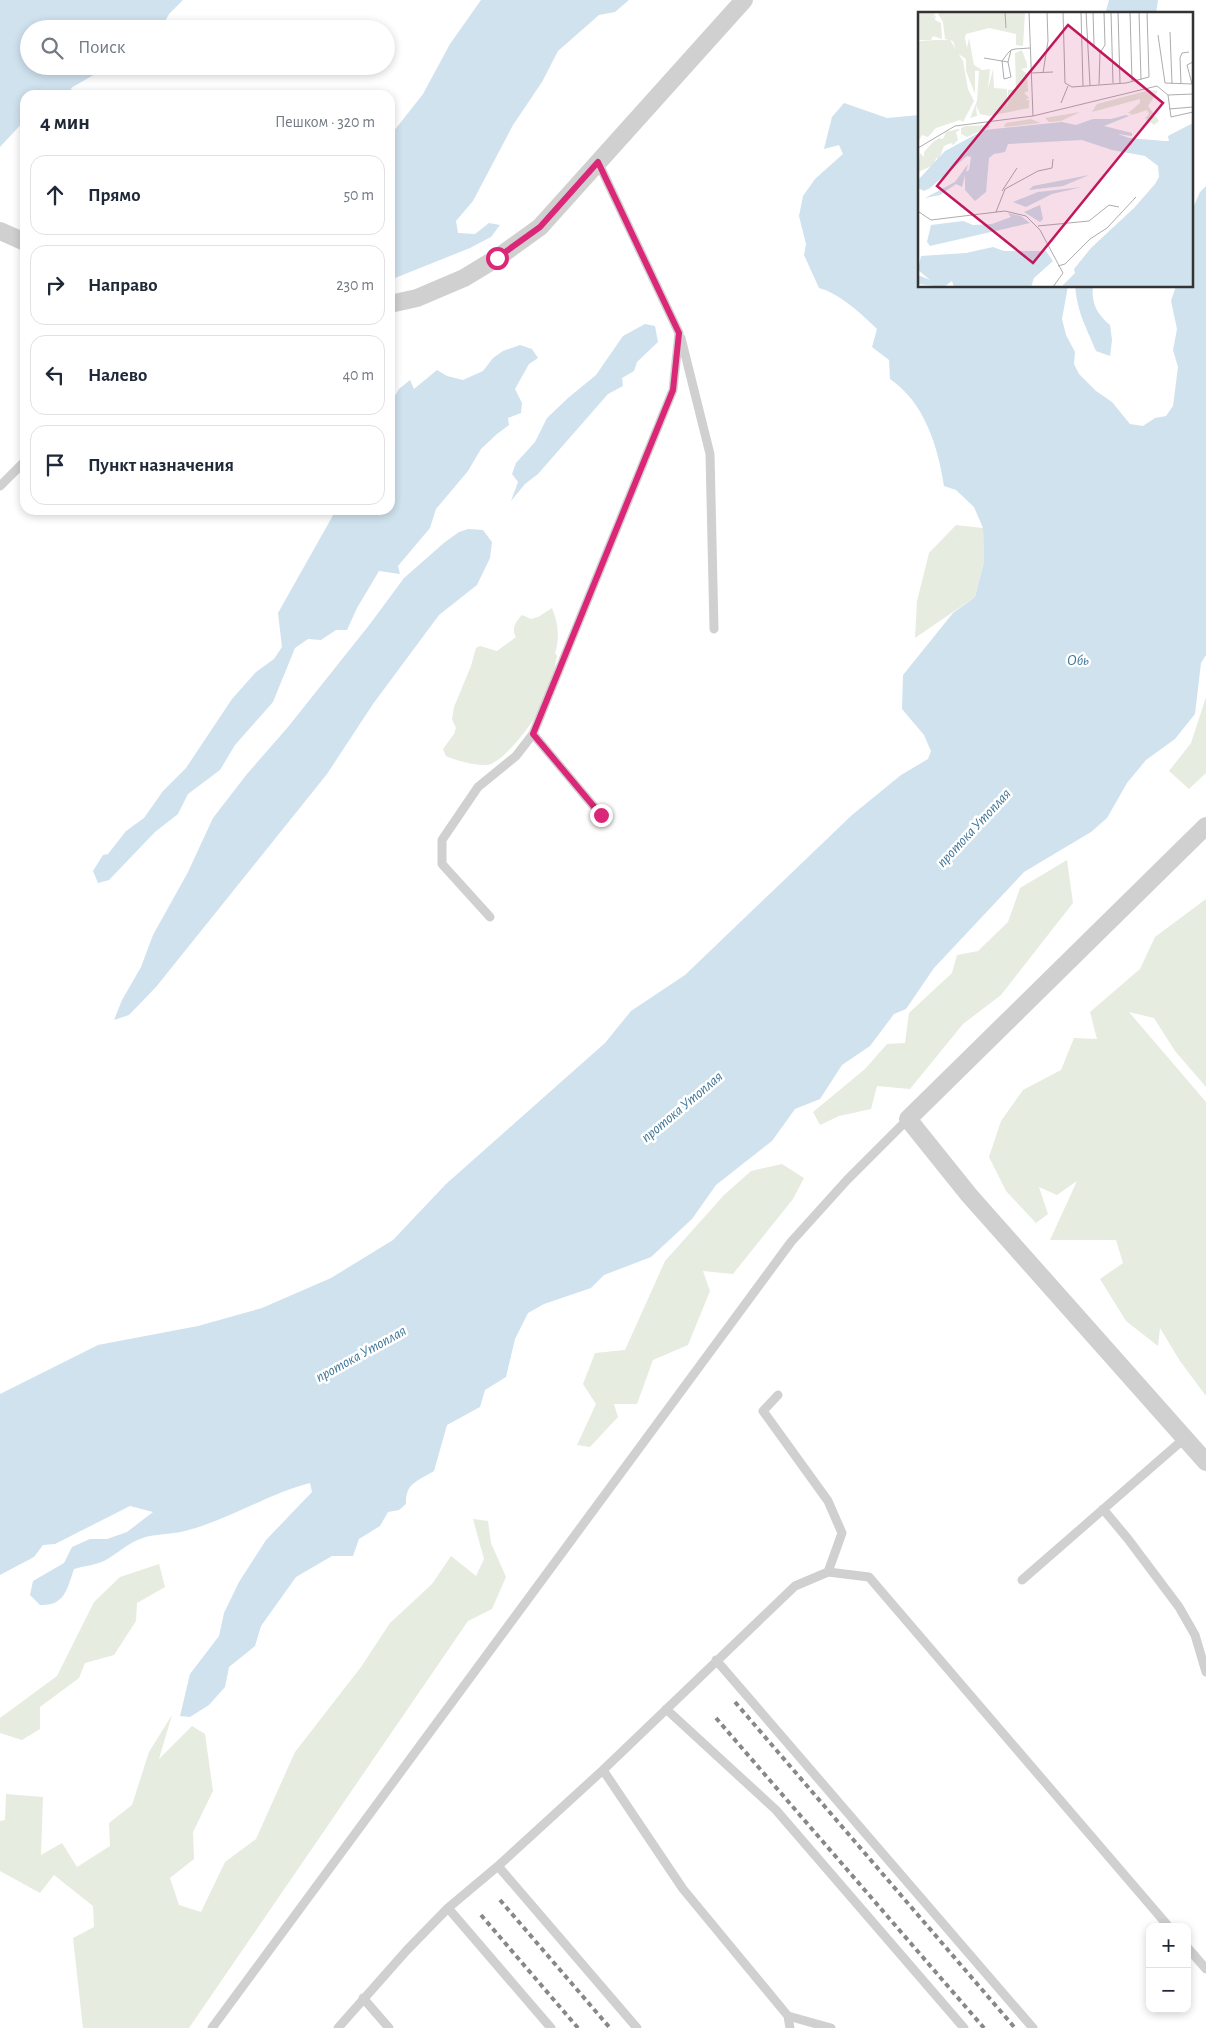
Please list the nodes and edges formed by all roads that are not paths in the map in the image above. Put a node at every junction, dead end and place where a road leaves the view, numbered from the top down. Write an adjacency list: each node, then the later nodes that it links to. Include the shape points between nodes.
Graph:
1 (744, 0): 2 (street)
2 (598, 162): 5 (street, via 540,227 497,258 464,278 417,298); 6 (lane)
3 (0, 231): 4 (street)
4 (20, 240)
5 (395, 303)
6 (679, 333): 9 (lane, via 710,454); 10 (lane, via 673,390)
7 (20, 466): 8 (lane)
8 (0, 486)
9 (714, 630)
10 (533, 734): 11 (lane); 13 (lane, via 516,756 478,787 442,840 442,864)
11 (601, 815)
12 (1206, 826): 14 (street)
13 (490, 917)
14 (908, 1119): 16 (street, via 969,1195); 32 (lane, via 791,1242)
15 (778, 1395): 19 (lane, via 763,1411 828,1501 842,1533)
16 (1184, 1438): 17 (street); 18 (lane)
17 (1206, 1462)
18 (1103, 1510): 20 (lane); 22 (lane, via 1179,1606 1195,1635)
19 (828, 1572): 21 (lane, via 795,1586); 27 (lane, via 869,1577)
20 (1022, 1580)
21 (716, 1660): 23 (lane); 40 (lane)
22 (1206, 1672)
23 (666, 1709): 24 (lane); 39 (lane, via 776,1810)
24 (603, 1770): 25 (lane); 31 (lane, via 682,1889)
25 (498, 1866): 26 (lane); 36 (lane)
26 (448, 1908): 30 (lane); 35 (lane)
27 (1167, 1923)
28 (1191, 1952): 29 (lane)
29 (1206, 1969)
30 (363, 1998): 33 (lane); 34 (lane)
31 (788, 2016): 37 (lane); 38 (lane)
32 (212, 2028)
33 (338, 2028)
34 (389, 2028)
35 (551, 2028)
36 (637, 2028)
37 (790, 2028)
38 (831, 2028)
39 (964, 2028)
40 (1033, 2028)

